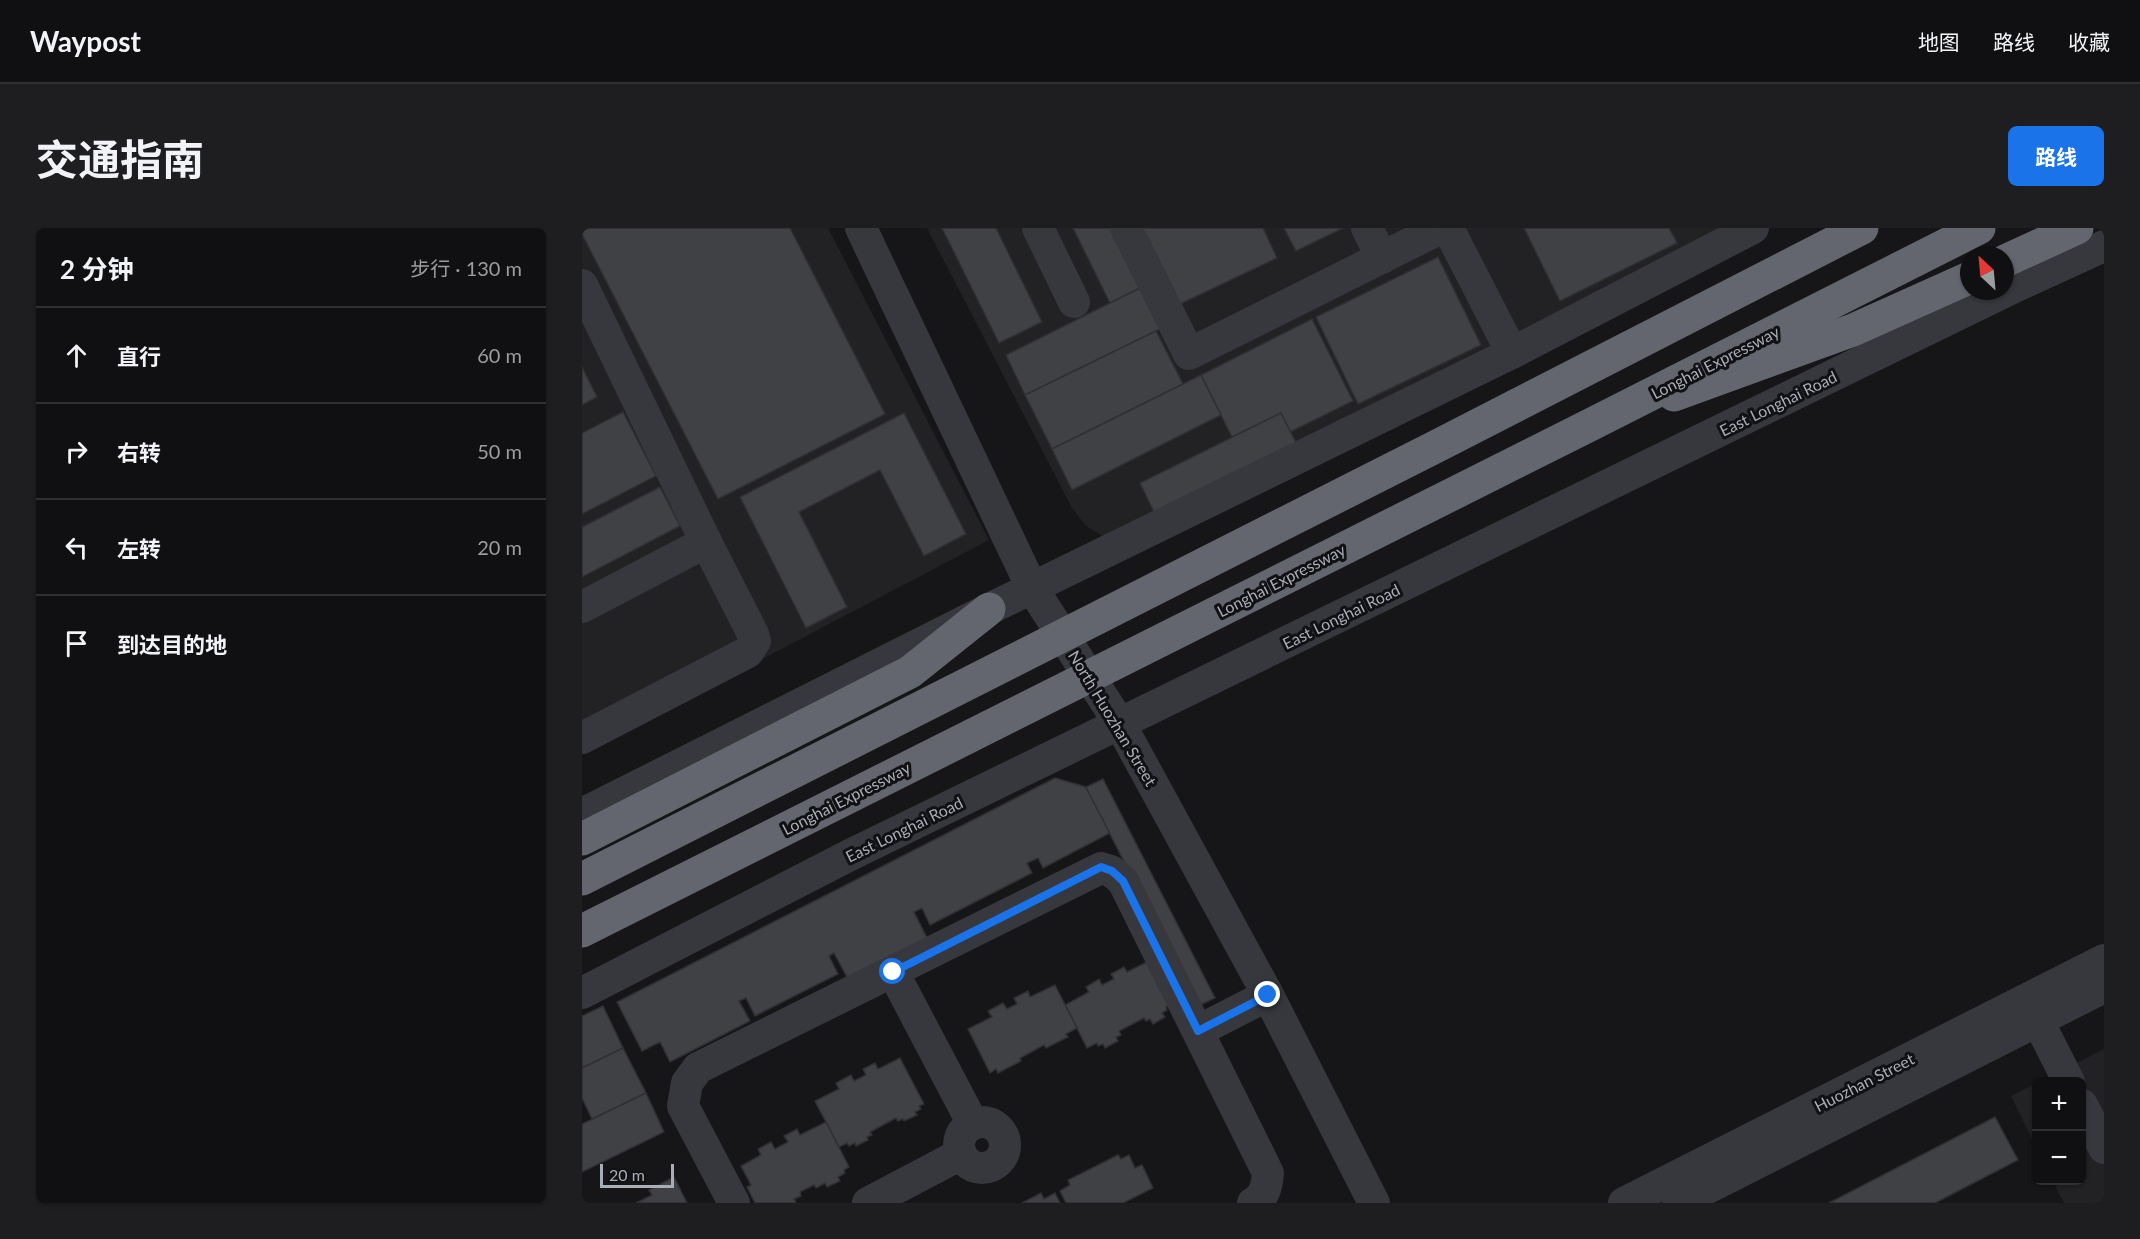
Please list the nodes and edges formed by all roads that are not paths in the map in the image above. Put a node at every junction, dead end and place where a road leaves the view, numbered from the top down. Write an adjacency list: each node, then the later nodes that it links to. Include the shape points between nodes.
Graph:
1 (861, 228): 20 (street, North Huozhan Street)
2 (1038, 228): 16 (street)
3 (1126, 228): 13 (street, via 1189,354)
4 (1367, 228): 13 (street)
5 (1441, 228): 13 (street)
6 (1448, 228): 17 (street)
7 (1754, 228): 17 (street)
8 (1862, 228): 27 (highway, bridge)
9 (1979, 228): 18 (highway, Longhai Expressway, bridge)
10 (2077, 228): 12 (highway)
11 (2104, 246): 23 (street, East Longhai Road)
12 (2014, 257)
13 (1382, 258)
14 (1960, 282): 18 (highway, bridge, via 1853,330)
15 (582, 285): 19 (street)
16 (1074, 302)
17 (1512, 353): 20 (street)
18 (1590, 425): 28 (highway, Longhai Expressway, bridge)
19 (705, 542): 21 (street); 24 (street, via 753,634 753,647)
20 (1032, 588): 22 (street); 23 (street, North Huozhan Street)
21 (582, 607)
22 (989, 609): 25 (street); 26 (highway, via 910,672)
23 (1120, 724): 32 (street, East Longhai Road, via 850,855); 33 (street, North Huozhan Street)
24 (582, 738)
25 (582, 814)
26 (582, 839)
27 (582, 879)
28 (582, 931)
29 (2104, 960): 45 (street, Huozhan Street)
30 (893, 972): 35 (street, via 1101,867 1123,881); 38 (street); 41 (street, via 698,1068 687,1083 683,1106)
31 (2104, 987): 34 (street, Huozhan Street)
32 (582, 993)
33 (1268, 995): 35 (street); 44 (street, North Huozhan Street)
34 (2037, 1021): 36 (street); 46 (street, Huozhan Street)
35 (1198, 1031): 43 (street, via 1268,1173 1266,1187)
36 (2066, 1077)
37 (2086, 1113): 39 (street)
38 (973, 1124): 40 (street, via 961,1137); 40 (street, via 990,1123 997,1127 1006,1142 1004,1152 1000,1160 984,1167 974,1166)
39 (2104, 1149)
40 (961, 1154): 42 (street)
41 (734, 1203)
42 (868, 1203)
43 (1253, 1203)
44 (1374, 1203)
45 (1624, 1203)
46 (1678, 1203)

